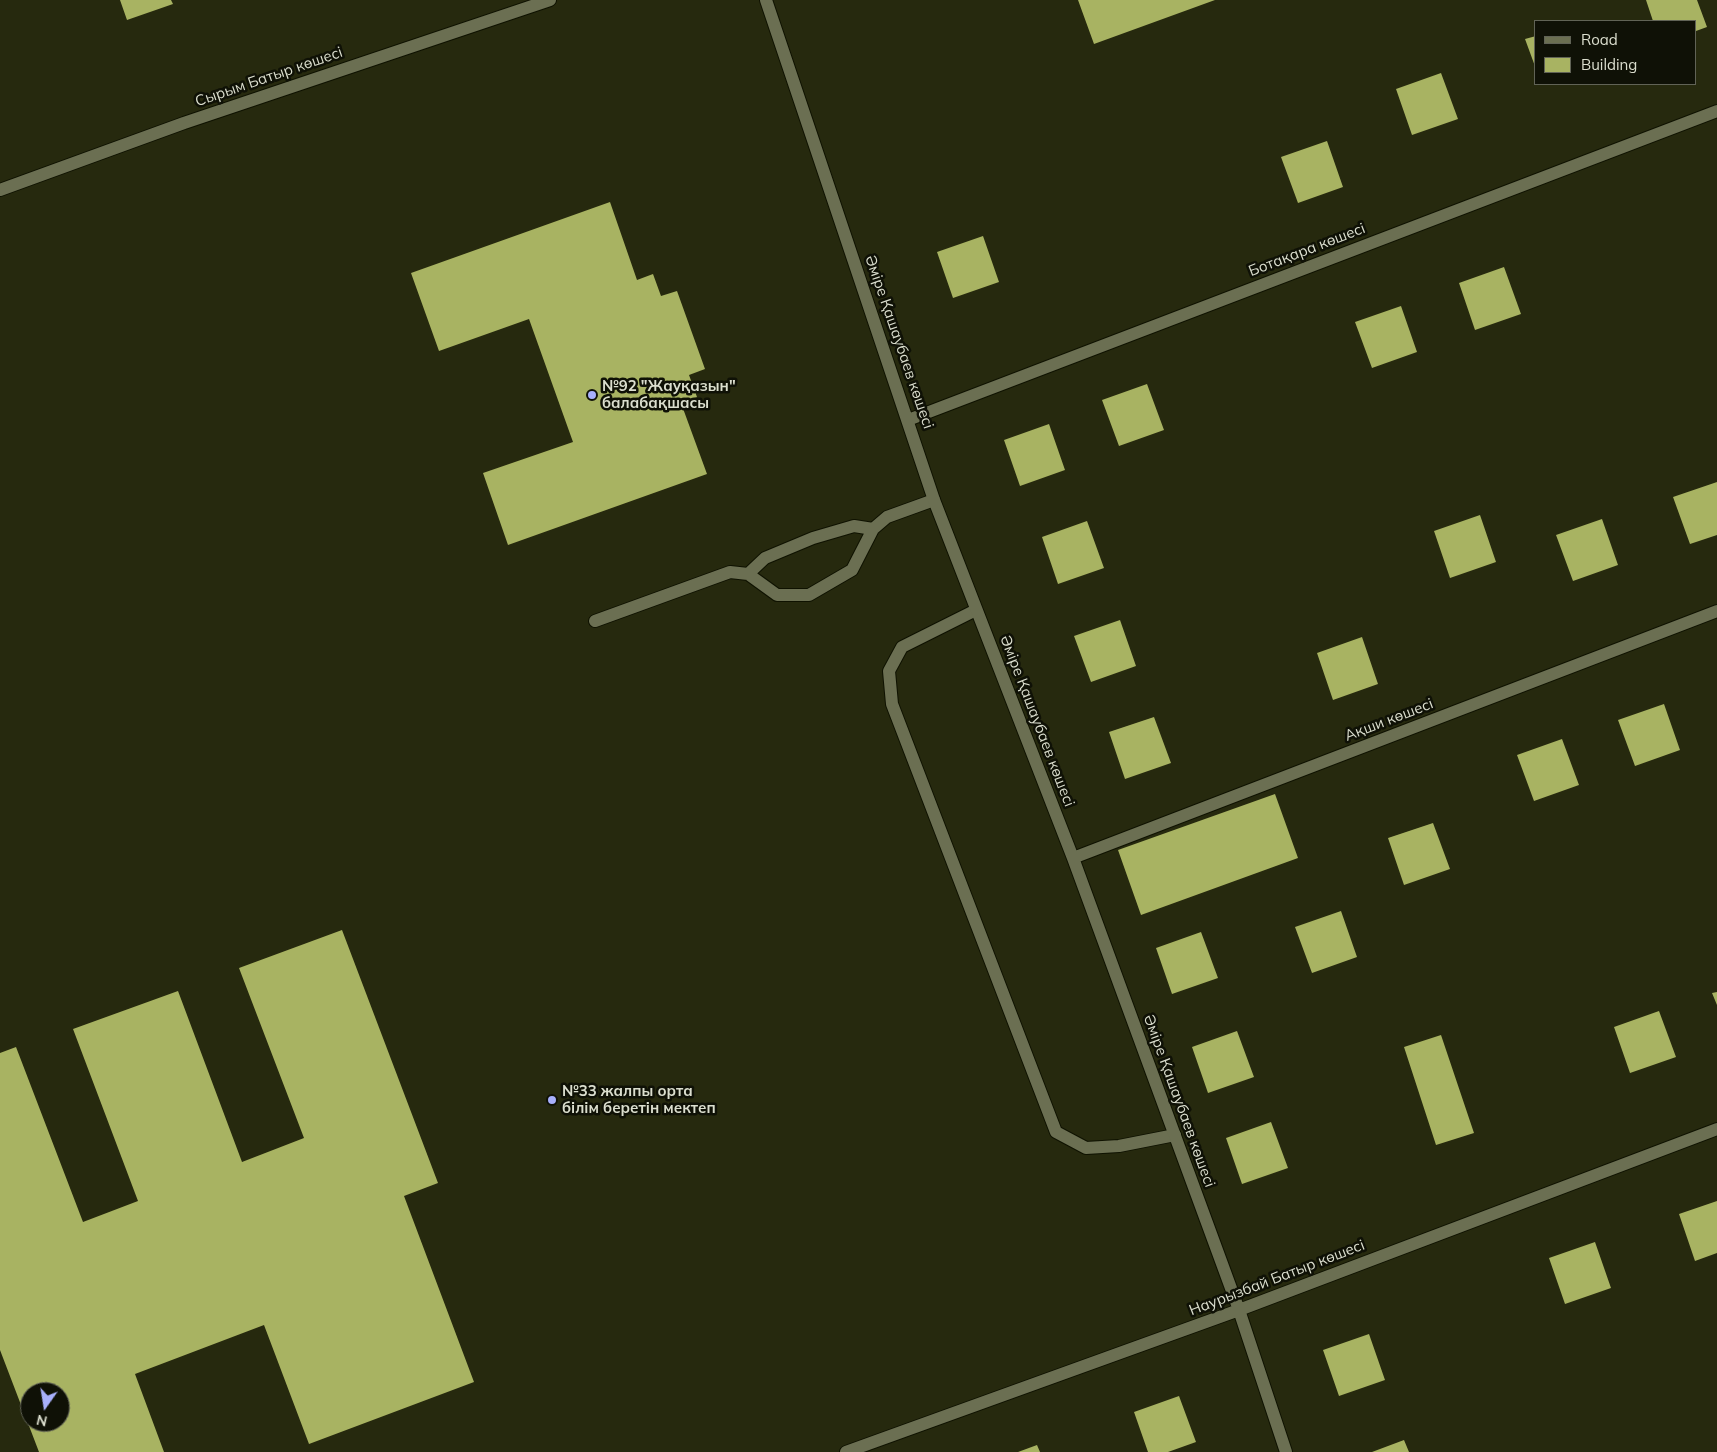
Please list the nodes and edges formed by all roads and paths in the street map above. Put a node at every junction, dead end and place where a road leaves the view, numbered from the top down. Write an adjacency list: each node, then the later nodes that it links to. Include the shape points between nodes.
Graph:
1 (550, 0): 4 (street, Сырым Батыр көшесі, via 194,120)
2 (766, 0): 5 (street, Әміре Қашаубаев көшесі)
3 (1717, 111): 5 (street, Ботақара көшесі)
4 (0, 190)
5 (908, 420): 6 (street, Әміре Қашаубаев көшесі)
6 (934, 500): 7 (street, via 887,517); 9 (street, Әміре Қашаубаев көшесі)
7 (874, 529): 8 (street, via 854,526 813,538 765,558); 8 (street, via 852,570 809,595 777,595)
8 (748, 574): 11 (street, via 730,572)
9 (976, 610): 12 (street, Әміре Қашаубаев көшесі); 14 (street, via 902,646 889,671 892,704 1056,1132 1086,1148)
10 (1717, 611): 12 (street, Ақши көшесі)
11 (595, 621)
12 (1073, 858): 14 (street, Әміре Қашаубаев көшесі)
13 (1717, 1129): 15 (street, Наурызбай Батыр көшесі)
14 (1175, 1136): 15 (street, Әміре Қашаубаев көшесі)
15 (1239, 1310): 16 (street, Наурызбай Батыр көшесі); 17 (street, Әміре Қашаубаев көшесі)
16 (846, 1452)
17 (1286, 1452)

